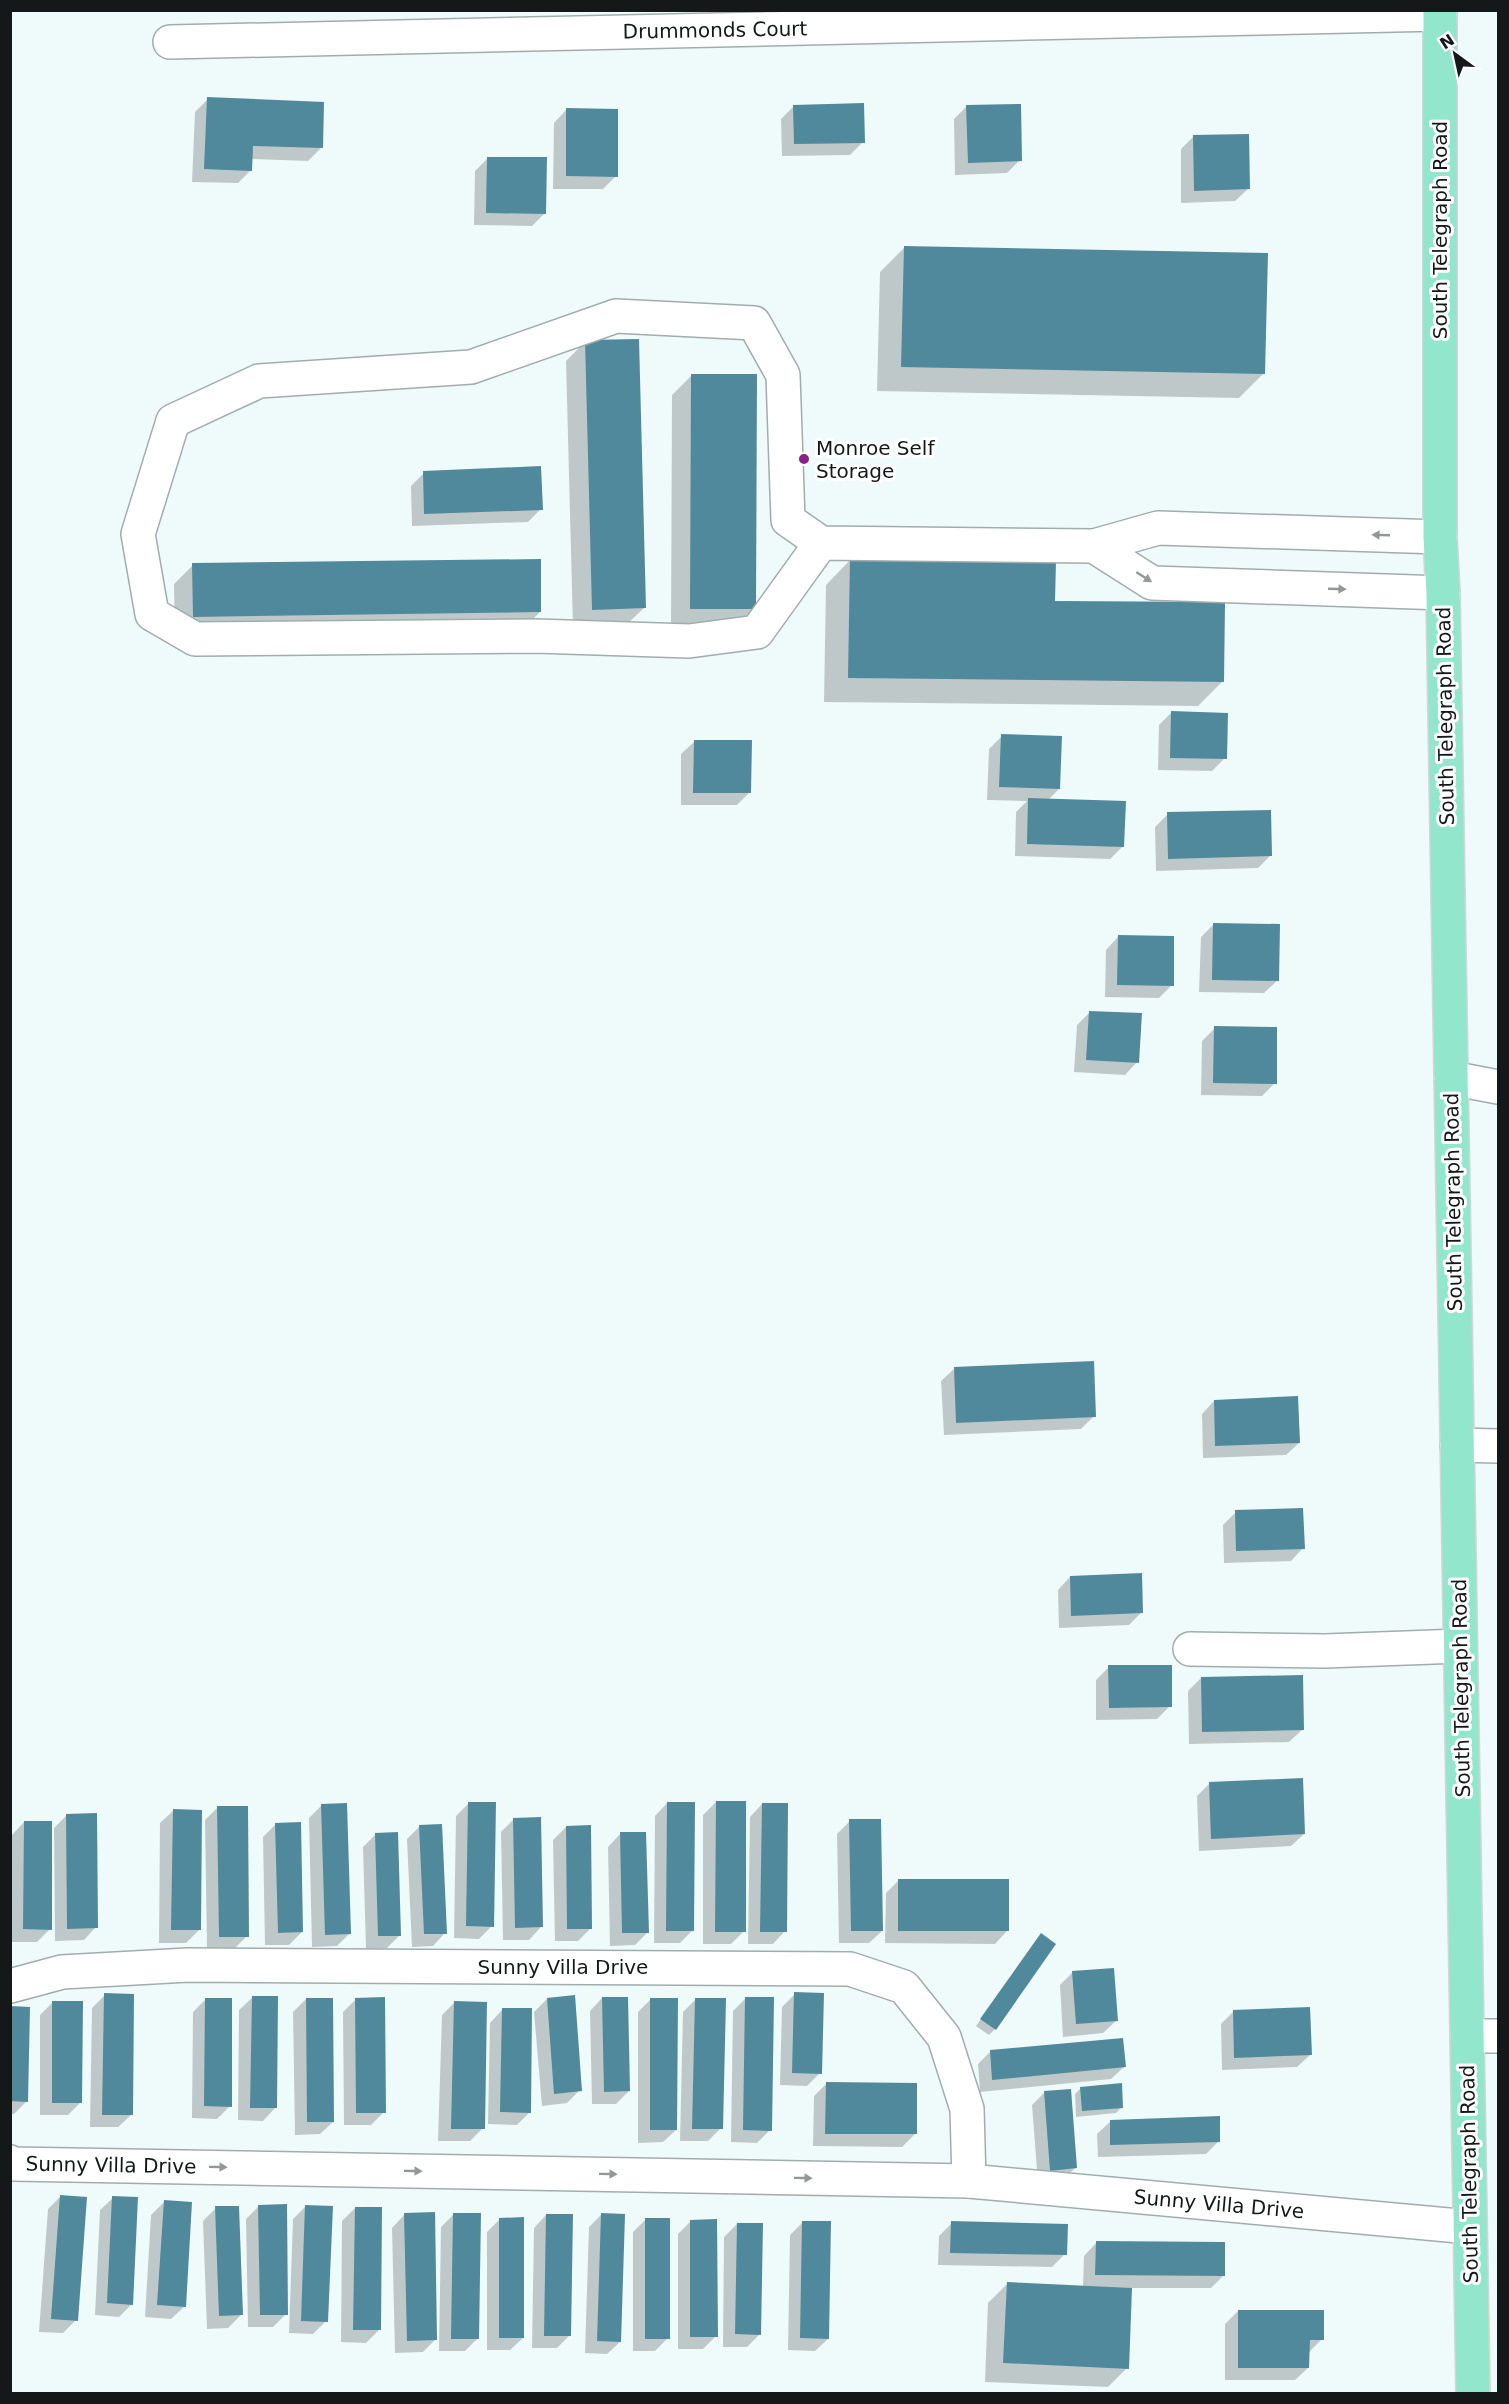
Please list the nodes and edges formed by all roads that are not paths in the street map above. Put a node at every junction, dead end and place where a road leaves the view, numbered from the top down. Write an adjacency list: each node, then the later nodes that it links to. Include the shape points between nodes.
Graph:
1 (1440, 12): 2 (street, Drummonds Court); 3 (main road, South Telegraph Road)
2 (170, 42)
3 (1440, 537): 5 (street, one-way to 5, via 1158,528); 6 (main road, South Telegraph Road)
4 (821, 543): 4 (street, via 788,520 783,375 754,323 616,316 471,367 259,381 173,421 138,534 152,614 195,639 536,636 689,641 757,632); 5 (street)
5 (1094, 546): 6 (street, one-way to 6, via 1152,583)
6 (1443, 593): 7 (main road, South Telegraph Road)
7 (1451, 1077): 8 (street); 9 (main road, South Telegraph Road)
8 (1498, 1087)
9 (1457, 1445): 10 (street); 11 (main road, South Telegraph Road)
10 (1498, 1446)
11 (1460, 1646): 12 (street, via 1325,1651); 14 (main road, South Telegraph Road)
12 (1190, 1649)
13 (10, 1986): 16 (street, Sunny Villa Drive, via 62,1972 188,1965 850,1969 904,1987 944,2037 967,2109)
14 (1483, 2036): 17 (main road, South Telegraph Road)
15 (10, 2162): 16 (street, Sunny Villa Drive, one-way to 16)
16 (969, 2181): 17 (street, Sunny Villa Drive)
17 (1470, 2227): 18 (main road, South Telegraph Road)
18 (1473, 2394)

